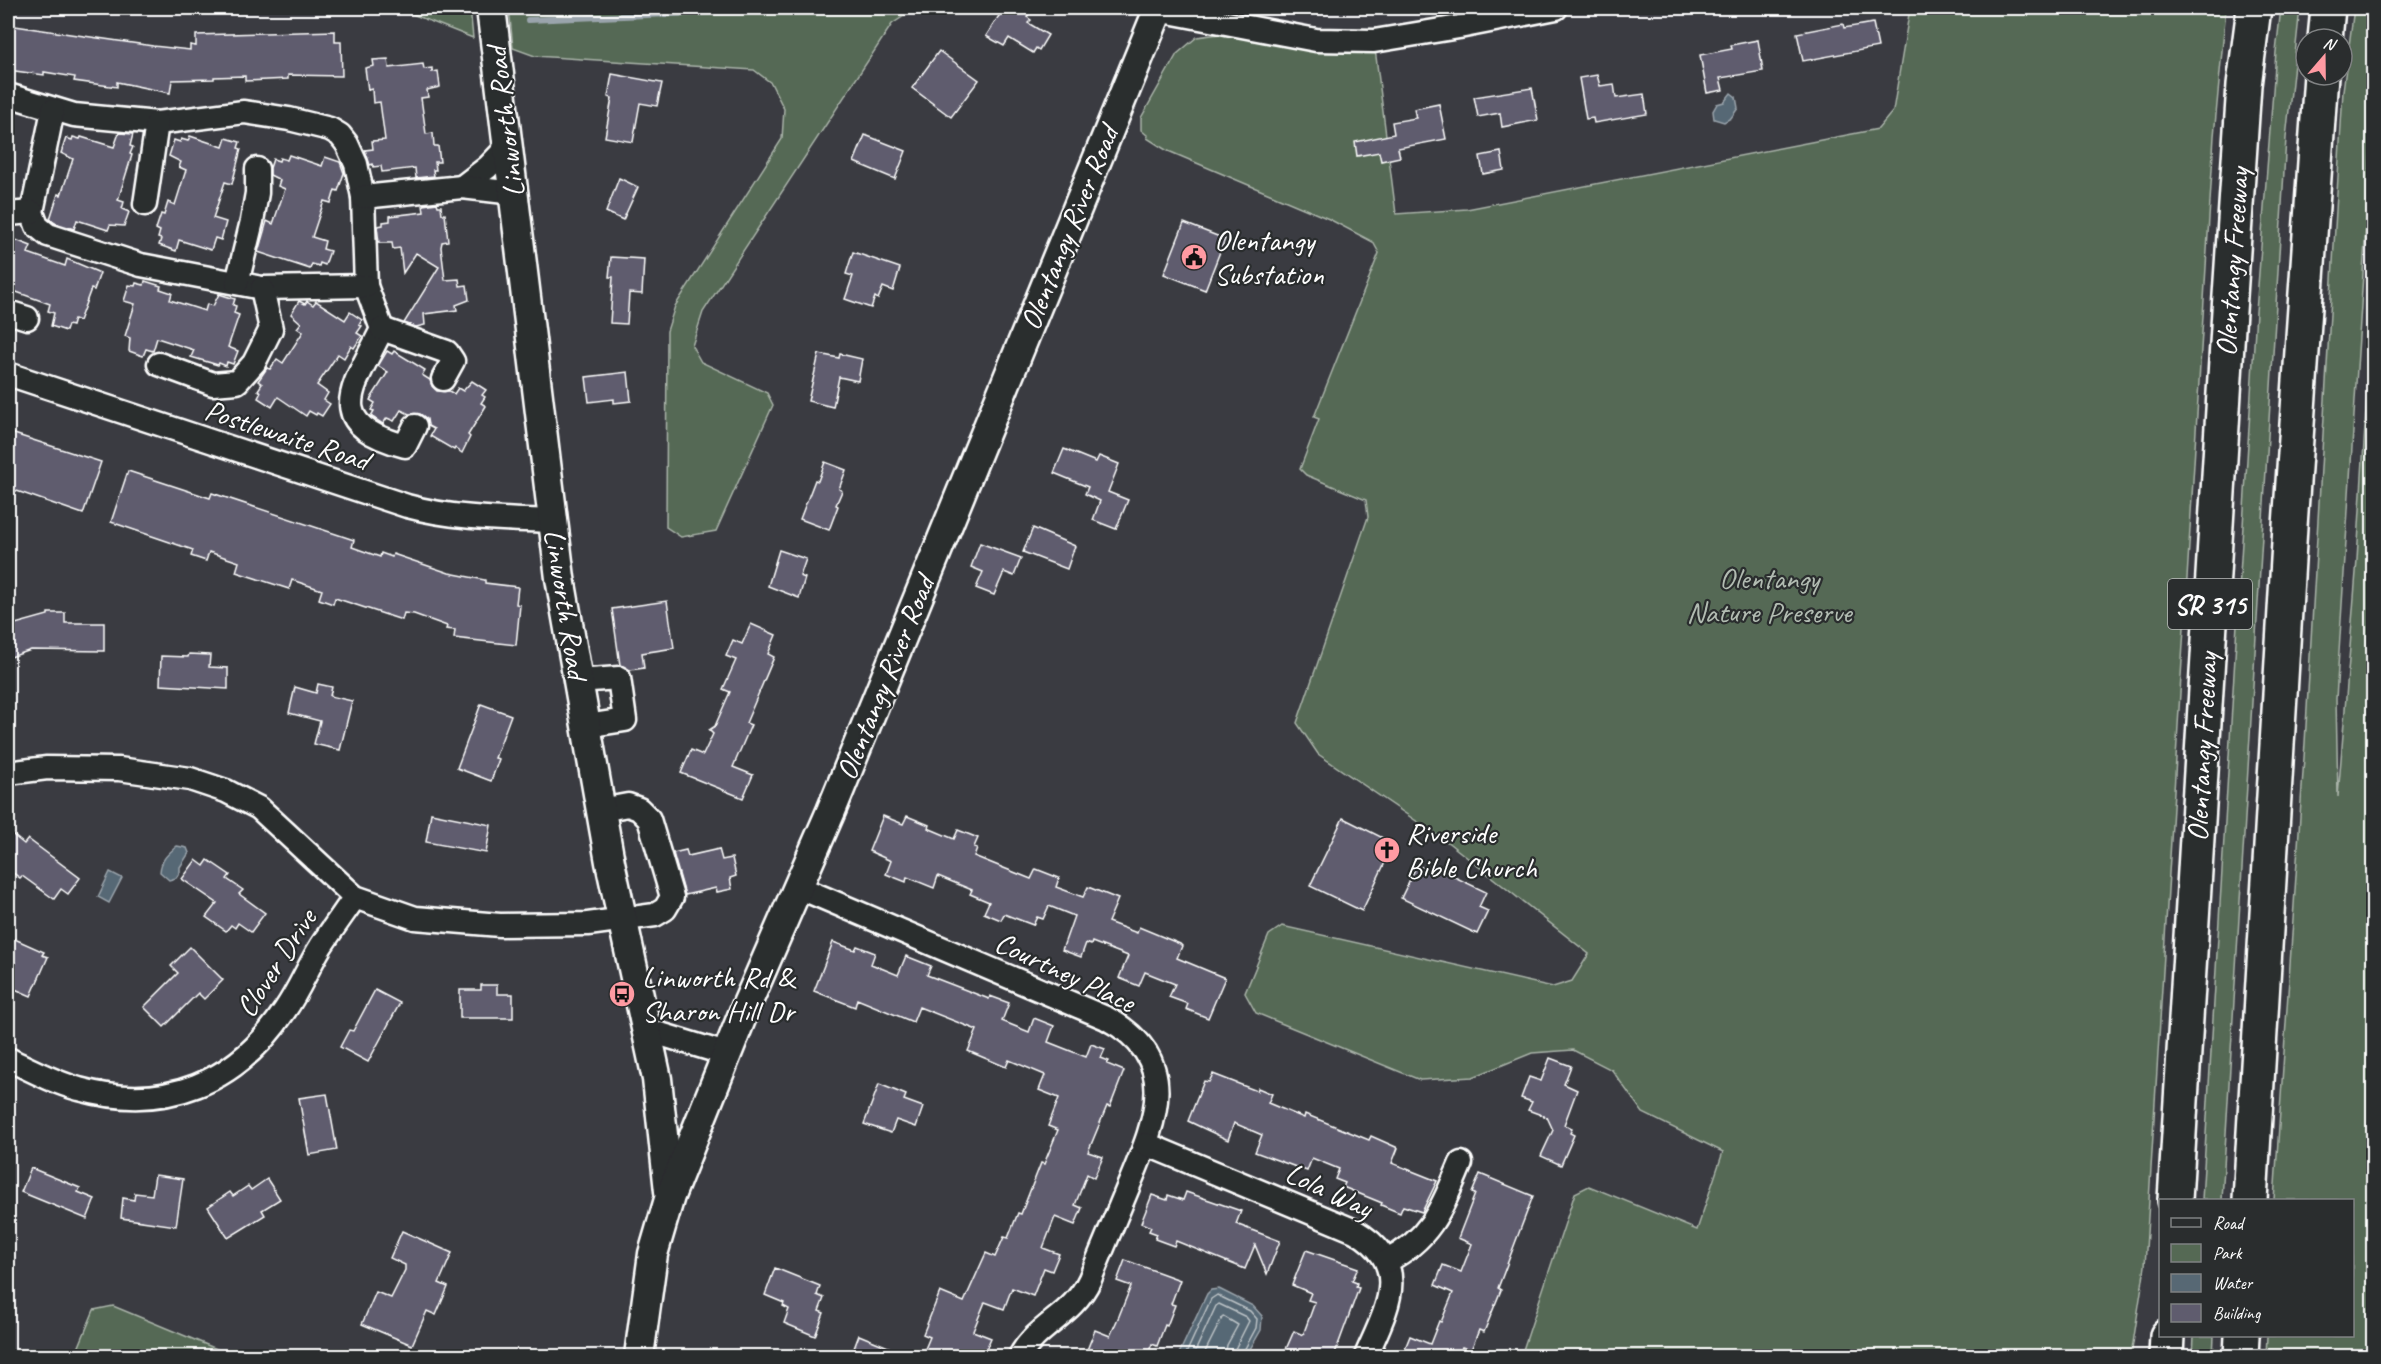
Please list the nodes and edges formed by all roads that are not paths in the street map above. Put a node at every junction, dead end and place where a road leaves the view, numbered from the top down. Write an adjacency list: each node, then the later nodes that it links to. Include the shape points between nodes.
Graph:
1 (491, 8): 11 (main road, Linworth Road)
2 (1556, 8): 5 (street, via 1374,41 1316,40)
3 (2254, 8): 41 (highway, Olentangy Freeway / SR 315, via 2244,85 2228,323)
4 (2328, 8): 6 (highway)
5 (1158, 9): 32 (main road, Olentangy River Road)
6 (2326, 27)
7 (2320, 87): 42 (highway, SR 315)
8 (8, 95): 9 (street)
9 (53, 110): 10 (street); 17 (street)
10 (157, 123): 15 (street, via 244,112 330,129 347,144); 16 (street)
11 (509, 145): 13 (street); 14 (main road, Linworth Road)
12 (258, 169): 19 (street, via 252,221)
13 (462, 186): 14 (street); 15 (street)
14 (514, 193): 27 (main road, Linworth Road)
15 (363, 197): 20 (street)
16 (145, 204)
17 (32, 212): 18 (street); 19 (street, via 37,226 48,236 141,265)
18 (8, 214)
19 (237, 283): 21 (street)
20 (366, 286): 21 (street); 22 (street)
21 (262, 288): 23 (street, via 271,328 254,363 237,382 213,384)
22 (382, 329): 25 (street, via 447,352 453,362); 26 (street, via 354,387 350,407 357,424 380,440 405,446)
23 (159, 364)
24 (8, 374): 27 (street, Postlewaite Road, via 407,506 465,517)
25 (443, 379)
26 (415, 426)
27 (553, 521): 28 (main road, Linworth Road)
28 (577, 681): 29 (main road, Linworth Road); 29 (street, via 619,678 625,720)
29 (586, 726): 31 (main road, Linworth Road)
30 (8, 774): 33 (street, via 47,768 119,769 190,778 259,808)
31 (601, 810): 34 (main road, Linworth Road); 34 (street, via 628,805 649,819 672,897 655,915)
32 (798, 887): 36 (main road, Olentangy River Road); 38 (street, Courtney Place, via 1123,1027 1147,1052 1156,1079 1157,1098)
33 (355, 897): 34 (street, via 415,918 500,925); 37 (street, Clover Drive, via 321,946 285,1011 256,1047 207,1083 158,1096 128,1097 80,1090)
34 (623, 920): 35 (main road, Linworth Road)
35 (647, 1030): 36 (street); 40 (main road, Linworth Road, via 657,1079)
36 (726, 1054): 40 (main road, Olentangy River Road)
37 (8, 1059)
38 (1146, 1144): 43 (street, Lola Way, via 1355,1231 1367,1238); 47 (street, Courtney Place, via 1084,1292 1074,1305 1028,1342)
39 (1461, 1163): 43 (street, via 1430,1229 1406,1251)
40 (670, 1196): 46 (main road, Olentangy River Road, via 650,1271)
41 (2175, 1199)
42 (2250, 1199)
43 (1387, 1261): 48 (street, Lola Way, via 1391,1292)
44 (2167, 1337): 49 (highway)
45 (2242, 1337): 50 (highway)
46 (639, 1356)
47 (1020, 1356)
48 (1366, 1356)
49 (2166, 1356)
50 (2241, 1356)

